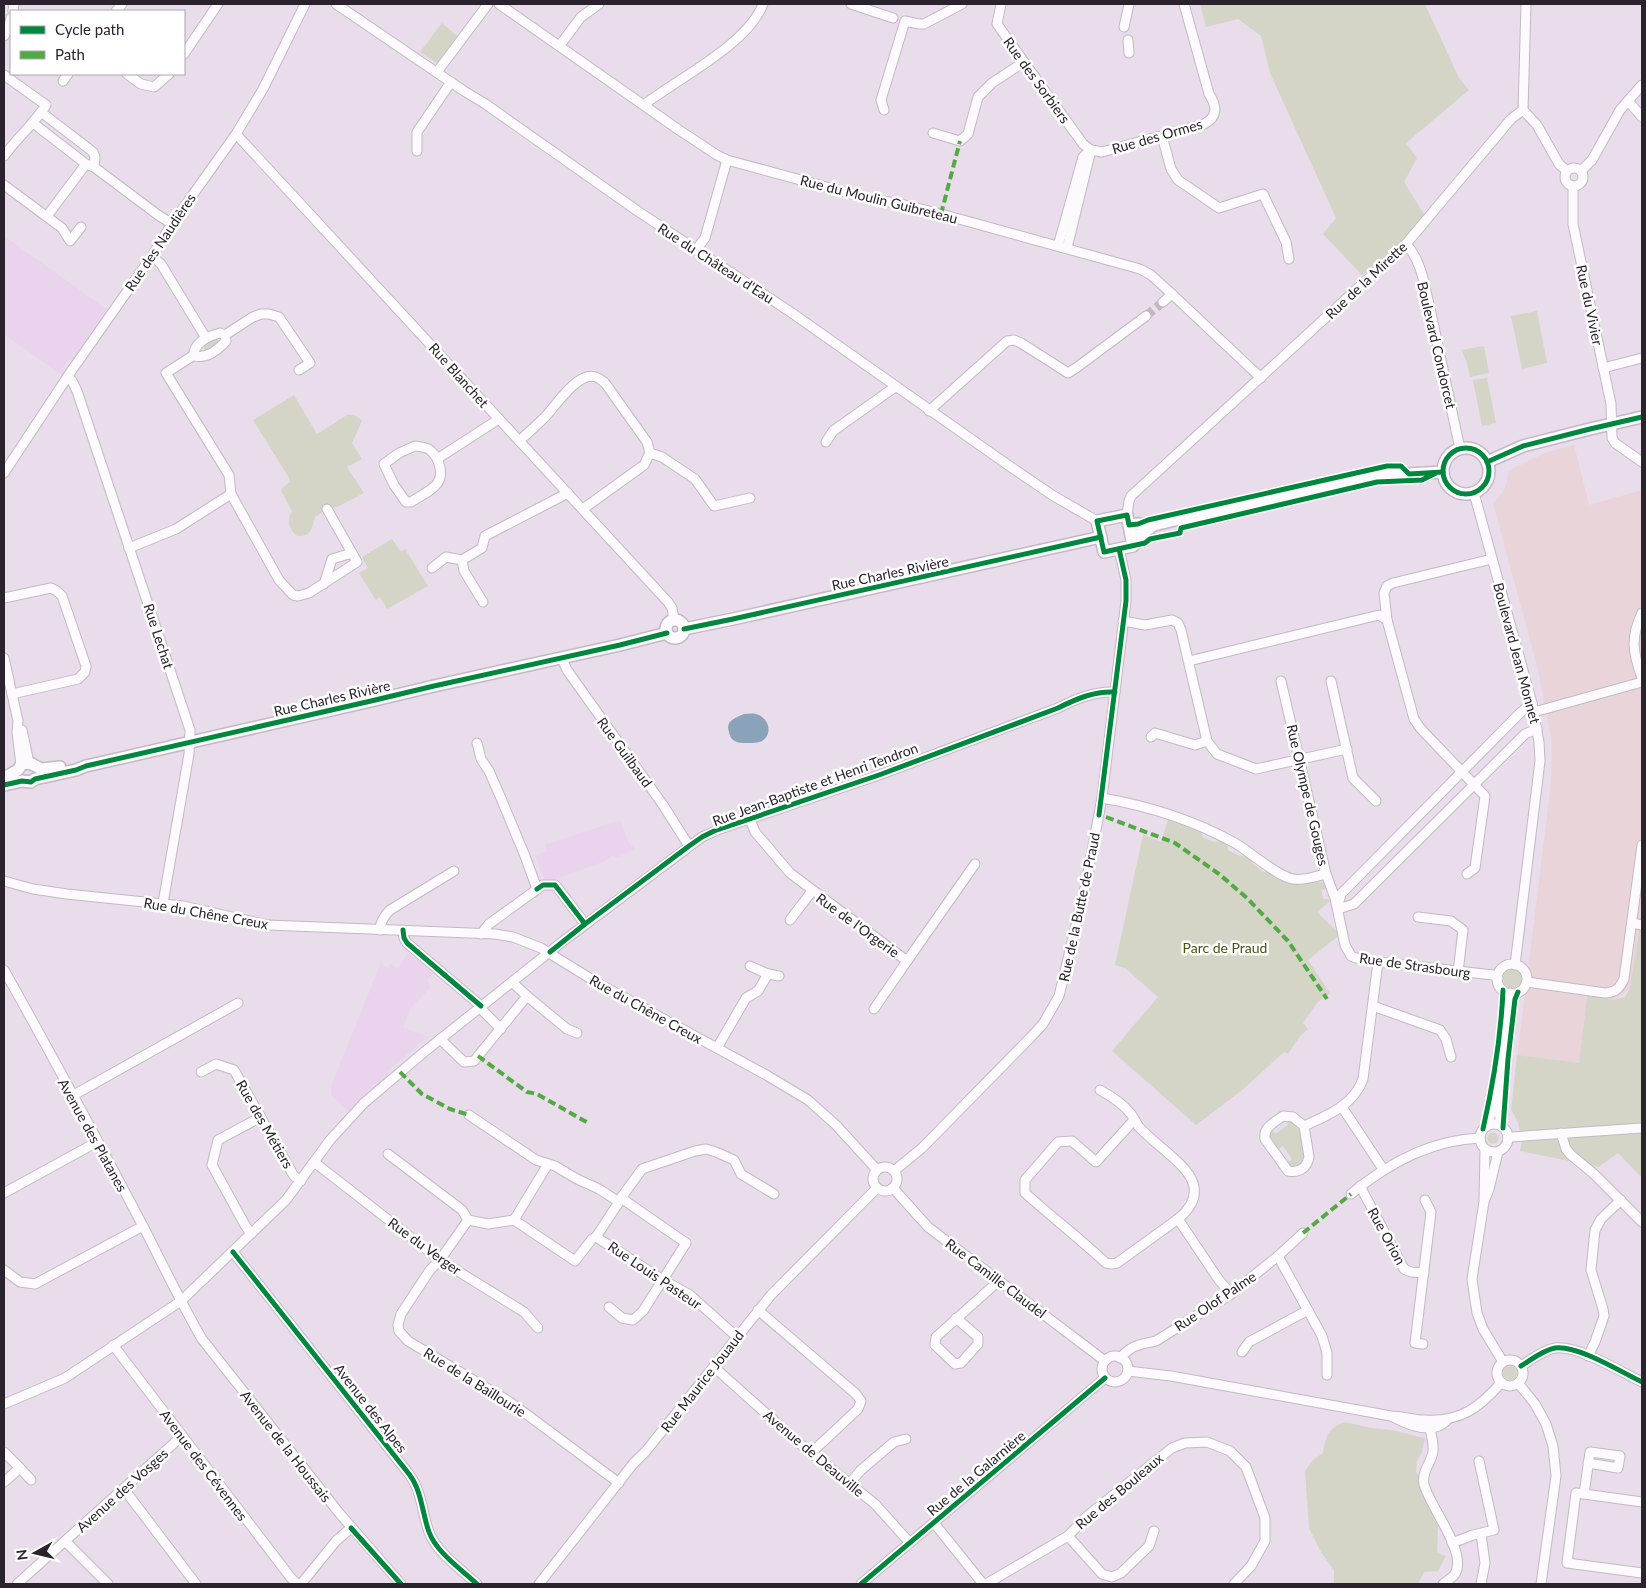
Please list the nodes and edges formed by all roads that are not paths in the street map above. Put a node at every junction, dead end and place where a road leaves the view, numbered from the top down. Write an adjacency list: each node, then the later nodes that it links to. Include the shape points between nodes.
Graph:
1 (218, 4): 21 (street)
2 (304, 4): 38 (street, Rue des Naudières, via 263,89)
3 (336, 4): 24 (street, Rue du Château d'Eau)
4 (488, 4): 24 (street)
5 (499, 4): 20 (street, Rue du Moulin Guibreteau)
6 (599, 4): 20 (street, via 581,17)
7 (762, 4): 31 (street, via 748,28 730,45)
8 (851, 4): 15 (street)
9 (962, 4): 14 (street)
10 (1001, 4): 23 (street, Rue des Sorbiers, via 997,24)
11 (1129, 4): 17 (street)
12 (1184, 4): 39 (street, Rue des Ormes, via 1216,111 1213,118 1204,124)
13 (1526, 4): 33 (street)
14 (951, 6): 32 (street, via 924,24 904,21 881,100)
15 (893, 18)
16 (10, 22): 18 (street)
17 (1124, 27)
18 (4, 36)
19 (1128, 40): 22 (street)
20 (560, 45): 31 (street, Rue du Moulin Guibreteau)
21 (185, 53)
22 (1129, 53)
23 (1024, 62): 37 (street, via 992,83 978,97 968,134 960,140); 40 (street, Rue des Sorbiers, via 1083,144)
24 (437, 72): 28 (street, Rue du Château d'Eau)
25 (4, 75): 34 (street, via 46,105)
26 (128, 75): 27 (street, via 141,84 154,87)
27 (168, 75)
28 (450, 82): 41 (street, via 417,132); 54 (street, Rue du Château d'Eau)
29 (1642, 85): 30 (street)
30 (1628, 101): 35 (street); 46 (street, via 1592,160)
31 (645, 104): 43 (street, Rue du Moulin Guibreteau)
32 (884, 110)
33 (1523, 110): 45 (street, via 1537,125 1559,164); 52 (street, Rue de la Mirette, via 1512,118)
34 (41, 112): 36 (street); 44 (street, via 93,152 95,157)
35 (1642, 117)
36 (33, 123): 42 (street); 44 (street)
37 (933, 133)
38 (236, 134): 50 (street, Rue des Naudières); 71 (street, Rue Blanchet)
39 (1162, 136): 40 (street, Rue des Ormes, via 1102,152); 56 (street, via 1171,169 1178,180 1219,208 1263,194 1286,242)
40 (1091, 150): 53 (street)
41 (417, 151)
42 (4, 156)
43 (727, 160): 53 (street, Rue du Moulin Guibreteau); 54 (street, via 705,238)
44 (90, 165): 49 (street); 50 (street)
45 (1567, 171): 46 (street, via 1576,168); 48 (street, via 1565,179)
46 (1581, 171): 48 (street, via 1582,180)
47 (4, 185): 49 (street)
48 (1573, 186): 64 (street, Rue du Vivier, via 1573,224)
49 (47, 216): 51 (street, via 62,228 70,241)
50 (172, 224): 55 (street, Rue des Naudières)
51 (81, 227)
52 (1406, 244): 67 (street, Rue de la Mirette); 75 (street, Boulevard Condorcet, via 1419,263)
53 (1062, 247): 57 (street, Rue du Moulin Guibreteau, via 1140,269)
54 (696, 250): 68 (street, Rue du Château d'Eau, via 792,313)
55 (152, 256): 61 (street, via 161,264); 66 (street, Rue des Naudières)
56 (1289, 258)
57 (1172, 294): 58 (street); 67 (street, Rue du Moulin Guibreteau)
58 (1163, 302)
59 (1146, 316): 69 (street, via 1068,372 1021,343 1007,341)
60 (225, 335): 61 (street, via 220,333); 62 (street, via 226,341 215,351 200,358); 65 (street, via 261,314 279,317 310,363)
61 (206, 338): 62 (street, via 197,345)
62 (194, 355): 84 (street, via 166,373 229,475)
63 (1642, 358): 64 (street)
64 (1604, 368): 72 (street, Rue du Vivier)
65 (299, 370)
66 (68, 377): 81 (street, Rue des Naudières); 93 (street, Rue Lechat, via 77,391)
67 (1261, 378): 88 (street, Rue de la Mirette, via 1131,496)
68 (895, 387): 69 (street, Rue du Château d'Eau); 74 (street, via 833,431)
69 (929, 410): 89 (street, Rue du Château d'Eau, via 1052,495)
70 (1642, 418): 72 (main road)
71 (499, 419): 73 (street, Rue Blanchet); 77 (street)
72 (1612, 424): 78 (main road, via 1523,446); 79 (street, Rue du Vivier, via 1611,434 1615,443)
73 (519, 441): 76 (street, via 582,378 597,376 647,442); 82 (street, Rue Blanchet)
74 (826, 442)
75 (1460, 449): 78 (main road, via 1472,449); 80 (main road, via 1449,455)
76 (650, 453): 85 (street, via 662,457 695,479 714,506); 87 (street, via 644,465)
77 (436, 458): 77 (street, via 430,450 415,446 384,464 406,502 436,486 440,478)
78 (1487, 462): 83 (main road, via 1487,480)
79 (1642, 462)
80 (1443, 472): 83 (main road, via 1446,484 1456,492); 90 (main road, via 1397,474)
81 (4, 474)
82 (568, 493): 87 (street, Rue Blanchet); 97 (street, via 485,536 482,548)
83 (1474, 493): 96 (street, Boulevard Jean Monnet)
84 (231, 494): 93 (street, via 176,529); 99 (street, via 279,580 290,592 298,596)
85 (750, 498)
86 (327, 509): 95 (street)
87 (583, 509): 103 (street, Rue Blanchet, via 668,602)
88 (1128, 520): 89 (main road); 90 (main road); 92 (main road)
89 (1097, 521): 91 (main road)
90 (1154, 525): 92 (main road)
91 (1101, 537): 94 (main road, via 1104,552); 106 (main road, Rue Charles Rivière)
92 (1132, 538): 94 (main road, via 1133,546)
93 (129, 548): 121 (street, Rue Lechat, via 190,730)
94 (1119, 549): 105 (street, Rue de la Butte de Praud, via 1126,580)
95 (352, 553): 99 (street, via 332,559); 99 (street, via 357,562)
96 (1492, 559): 104 (street, via 1390,584 1384,593); 117 (street, Boulevard Jean Monnet)
97 (462, 560): 98 (street, via 446,557); 101 (street, via 464,571)
98 (432, 568)
99 (324, 584)
100 (4, 598): 116 (street, via 48,588 57,591 62,596 86,666 78,678)
101 (483, 602)
102 (1642, 613): 111 (street, via 1634,643)
103 (674, 620): 106 (main road, via 680,621); 107 (main road, via 667,625)
104 (1387, 620): 110 (street, via 1379,615); 127 (street, via 1414,719)
105 (1123, 621): 110 (street, via 1145,625 1176,621); 115 (street, Rue de la Butte de Praud)
106 (684, 628): 107 (main road, Rue Charles Rivière, via 683,634 676,639)
107 (667, 633): 109 (main road, Rue Charles Rivière)
108 (4, 658): 116 (street)
109 (562, 659): 121 (main road, Rue Charles Rivière); 136 (street, Rue Guilbaud, via 566,670 664,805)
110 (1189, 661): 120 (street)
111 (1642, 678)
112 (1281, 681): 124 (street, Rue Olympe de Gouges)
113 (1331, 681): 123 (street)
114 (1642, 682): 117 (street)
115 (1115, 692): 131 (street, Rue de la Butte de Praud); 133 (street, Rue Jean-Baptiste et Henri Tendron, via 1098,692)
116 (12, 694): 126 (street, via 18,726 22,729)
117 (1533, 708): 118 (street, Boulevard Jean Monnet); 127 (street, via 1520,712)
118 (1537, 729): 130 (street, via 1525,734); 158 (street, Boulevard Jean Monnet, via 1540,761)
119 (1151, 737): 120 (street, via 1155,733 1195,745)
120 (1208, 741): 124 (street, via 1217,754 1256,768)
121 (190, 742): 125 (main road, Rue Charles Rivière); 145 (street, Rue Lechat)
122 (477, 743): 143 (street)
123 (1347, 749): 124 (street); 132 (street, via 1353,778)
124 (1300, 760): 140 (street, Rue Olympe de Gouges)
125 (86, 766): 126 (main road, Rue Charles Rivière, via 75,764); 126 (main road, Rue Charles Rivière, via 28,782)
126 (25, 769): 128 (main road, Rue Charles Rivière); 129 (main road, Rue Charles Rivière)
127 (1461, 772): 130 (street); 134 (street)
128 (4, 778)
129 (4, 785)
130 (1474, 785): 137 (street); 141 (street, via 1485,796 1475,868)
131 (1102, 798): 140 (street, via 1166,813 1203,827 1237,844 1288,878 1299,880); 201 (street, Rue de la Butte de Praud, via 1065,976 1053,1009 1030,1038 922,1148)
132 (1376, 801)
133 (750, 819): 136 (street, Rue Jean-Baptiste et Henri Tendron, via 714,831); 144 (street, Rue de l'Orgerie, via 755,832 777,858)
134 (1398, 837): 137 (street); 146 (street, via 1341,894)
135 (1642, 844): 149 (street)
136 (689, 846): 150 (street, Rue Jean-Baptiste et Henri Tendron)
137 (1410, 850): 146 (street, via 1353,906)
138 (975, 864): 156 (street)
139 (454, 871): 152 (street, via 390,910)
140 (1326, 874): 146 (street, Rue Olympe de Gouges)
141 (1467, 874)
142 (4, 881): 145 (street, Rue du Chêne Creux, via 67,894)
143 (537, 889): 150 (street, via 542,885 555,886); 154 (street, via 486,926)
144 (812, 891): 148 (street, Rue de l'Orgerie); 156 (street, Rue de l'Orgerie)
145 (163, 903): 152 (street, Rue du Chêne Creux, via 268,925)
146 (1338, 909): 157 (street, Rue de Strasbourg, via 1342,937 1352,956)
147 (1418, 917): 161 (street, via 1450,921 1464,930)
148 (790, 920)
149 (1632, 923): 151 (street); 166 (street, via 1624,980 1614,992)
150 (585, 924): 155 (street, Rue Jean-Baptiste et Henri Tendron)
151 (1642, 925)
152 (380, 930): 153 (street, Rue du Chêne Creux)
153 (403, 930): 154 (street, Rue du Chêne Creux); 171 (street, via 407,943)
154 (481, 934): 155 (street, Rue du Chêne Creux, via 513,937)
155 (550, 952): 165 (street, Rue Jean-Baptiste et Henri Tendron); 176 (street, Rue du Chêne Creux, via 596,982)
156 (907, 961): 172 (street, Rue de l'Orgerie)
157 (1378, 962): 161 (street, Rue de Strasbourg); 170 (street)
158 (1514, 965): 164 (street, via 1502,968); 166 (street, via 1524,970)
159 (750, 966): 162 (street)
160 (4, 970): 181 (street, Avenue des Platanes)
161 (1458, 972): 164 (street, Rue de Strasbourg)
162 (768, 974): 163 (street); 176 (street, via 758,991 746,998)
163 (779, 976)
164 (1498, 978): 167 (street, via 1501,988)
165 (512, 982): 168 (street); 171 (street, Rue Jean-Baptiste et Henri Tendron)
166 (1527, 982): 167 (street, via 1521,991)
167 (1510, 994): 179 (street)
168 (527, 996): 173 (street); 174 (street, via 567,1029)
169 (238, 1004): 181 (street)
170 (1373, 1006): 177 (street, via 1440,1030 1446,1038); 182 (street, via 1363,1079)
171 (480, 1007): 173 (street); 175 (street, Rue Jean-Baptiste et Henri Tendron)
172 (874, 1009)
173 (501, 1029): 175 (street, via 474,1061 464,1062)
174 (577, 1033)
175 (440, 1039): 197 (street, Rue Jean-Baptiste et Henri Tendron, via 364,1103)
176 (717, 1048): 200 (street, Rue du Chêne Creux, via 808,1100)
177 (1451, 1057)
178 (202, 1072): 184 (street, Rue des Métiers, via 216,1064 234,1070)
179 (1499, 1089): 187 (street); 188 (street)
180 (1100, 1090): 185 (street, via 1112,1097)
181 (72, 1096): 193 (street, Avenue des Platanes)
182 (1342, 1107): 186 (street); 199 (street)
183 (469, 1115): 198 (street, via 536,1160)
184 (261, 1117): 202 (street, Rue des Métiers, via 291,1172); 219 (street, via 218,1140 212,1164)
185 (1134, 1120): 215 (street, via 1188,1172 1193,1182 1193,1201); 215 (street, via 1096,1162 1072,1141 1058,1142 1024,1180 1025,1193 1106,1263 1117,1263)
186 (1304, 1126): 186 (street, via 1308,1162 1298,1171 1288,1171 1264,1134 1283,1116 1292,1117)
187 (1487, 1126): 188 (street); 191 (street)
188 (1501, 1126): 192 (street)
189 (1642, 1128): 190 (street)
190 (1562, 1133): 192 (street, via 1511,1137); 211 (street, via 1571,1155)
191 (1480, 1138): 194 (street); 199 (street, via 1424,1150)
192 (1508, 1140): 195 (street)
193 (97, 1142): 206 (street); 217 (street, Avenue des Platanes)
194 (1485, 1150): 195 (street); 212 (street)
195 (1498, 1152): 212 (street)
196 (388, 1154): 213 (street, via 462,1210)
197 (314, 1162): 202 (street, Rue Jean-Baptiste et Henri Tendron); 223 (street, Rue du Verger)
198 (548, 1164): 209 (street); 214 (street)
199 (1383, 1169): 203 (street)
200 (877, 1170): 201 (street, via 886,1167); 204 (street, via 874,1179)
201 (894, 1171): 205 (street, via 897,1181)
202 (301, 1180): 219 (street, Rue Jean-Baptiste et Henri Tendron, via 286,1200)
203 (1360, 1186): 208 (street); 225 (street, Rue Orion, via 1404,1269)
204 (877, 1188): 205 (street, via 887,1191); 231 (street, Rue Maurice Jouaud)
205 (893, 1188): 227 (street, Rue Camille Claudel, via 928,1226)
206 (4, 1194)
207 (774, 1194): 209 (street, via 741,1174 734,1160 706,1149 642,1170)
208 (1351, 1194)
209 (620, 1200): 220 (street); 226 (street, via 686,1243)
210 (1426, 1200): 225 (street, via 1431,1212)
211 (1621, 1200): 216 (street); 239 (street, via 1598,1222 1595,1230 1590,1270 1604,1316)
212 (1484, 1202): 242 (street, via 1472,1279 1473,1294 1484,1329)
213 (468, 1220): 214 (street, via 488,1224); 223 (street)
214 (514, 1220): 220 (street, Rue Louis Pasteur, via 576,1261)
215 (1178, 1220): 228 (street)
216 (1642, 1222)
217 (143, 1226): 224 (street, via 35,1284 20,1282); 229 (street, Avenue des Platanes)
218 (1303, 1233): 222 (street, Rue Olof Palme)
219 (251, 1234): 221 (street, Rue Jean-Baptiste et Henri Tendron)
220 (596, 1237): 226 (street, Rue Louis Pasteur)
221 (233, 1252): 229 (street, Rue Jean-Baptiste et Henri Tendron); 283 (street, Avenue des Alpes, via 414,1480 432,1538 442,1552)
222 (1278, 1256): 228 (street, Rue Olof Palme); 232 (street)
223 (440, 1260): 234 (street, Rue du Verger, via 524,1312); 264 (street, Rue de la Baillourie, via 401,1314 398,1325 401,1334 510,1402)
224 (4, 1270)
225 (1424, 1273): 236 (street, via 1415,1344)
226 (663, 1280): 230 (street, via 643,1311 633,1320 622,1318); 235 (street, Rue Louis Pasteur, via 690,1295)
227 (998, 1280): 233 (street); 241 (street, Rue Camille Claudel)
228 (1231, 1294): 240 (street, Rue Olof Palme, via 1156,1340 1130,1349)
229 (181, 1301): 237 (street, Rue Jean-Baptiste et Henri Tendron); 270 (street, Avenue de la Houssais, via 202,1339)
230 (609, 1307)
231 (758, 1310): 235 (street, Rue Maurice Jouaud); 258 (street, via 856,1394 860,1401 858,1409)
232 (1308, 1310): 238 (street, via 1249,1342); 246 (street, via 1325,1345)
233 (956, 1318): 233 (street, via 936,1338 935,1345 954,1364 961,1364 978,1344 978,1337)
234 (538, 1328)
235 (737, 1336): 244 (street, Rue Maurice Jouaud)
236 (1424, 1344)
237 (113, 1346): 251 (street, Rue Jean-Baptiste et Henri Tendron, via 65,1378); 255 (street, Avenue des Cévennes)
238 (1242, 1352)
239 (1588, 1356): 243 (street, via 1572,1349 1556,1348); 248 (street)
240 (1120, 1358): 241 (street, via 1111,1357); 245 (street)
241 (1105, 1361): 247 (street, via 1102,1368)
242 (1503, 1362): 243 (street, via 1513,1361); 249 (street, via 1497,1371)
243 (1521, 1366): 250 (street, via 1523,1375)
244 (714, 1367): 258 (street, Avenue de Deauville); 264 (street, Rue Maurice Jouaud)
245 (1128, 1371): 247 (street, via 1119,1382); 252 (street)
246 (1327, 1375)
247 (1105, 1378): 269 (street, Rue de la Galarnière)
248 (1642, 1382)
249 (1501, 1383): 250 (street, via 1509,1386); 253 (street, via 1479,1405)
250 (1518, 1383): 290 (street, via 1546,1424 1553,1446 1556,1476)
251 (4, 1404)
252 (1391, 1416): 253 (street); 254 (street, via 1411,1425)
253 (1446, 1421): 254 (street, via 1441,1426)
254 (1430, 1428): 276 (street, via 1433,1452 1424,1474 1424,1484)
255 (182, 1436): 266 (street, Avenue des Vosges); 281 (street, Avenue des Cévennes, via 291,1578)
256 (906, 1440): 265 (street, via 894,1442)
257 (4, 1452): 261 (street)
258 (811, 1453): 265 (street, Avenue de Deauville)
259 (1479, 1461): 272 (street, via 1494,1530)
260 (1588, 1464): 267 (street)
261 (20, 1468): 262 (street); 263 (street)
262 (31, 1480)
263 (4, 1482)
264 (619, 1483): 284 (street, Rue Maurice Jouaud)
265 (849, 1484): 275 (street, Avenue de Deauville, via 875,1504)
266 (124, 1489): 274 (street, Avenue des Vosges); 280 (street)
267 (1584, 1494): 268 (street); 277 (street, via 1576,1493 1567,1563)
268 (1642, 1502)
269 (934, 1523): 275 (street, Rue de la Galarnière); 286 (street)
270 (352, 1528): 281 (street, via 336,1541); 282 (street, Avenue de la Houssais)
271 (1154, 1531): 273 (street, via 1149,1546 1121,1573 1112,1577 1102,1574)
272 (1481, 1534): 276 (street); 289 (street, via 1485,1563)
273 (1068, 1536): 286 (street, Rue des Bouleaux); 287 (street, Rue des Bouleaux, via 1172,1448 1185,1443 1206,1442 1230,1451 1246,1467 1265,1518 1265,1541)
274 (65, 1541): 278 (street, Avenue des Vosges); 279 (street)
275 (910, 1543): 285 (street, Rue de la Galarnière)
276 (1452, 1543): 288 (street, via 1458,1566 1454,1576)
277 (1642, 1573)
278 (17, 1584)
279 (108, 1584)
280 (196, 1584)
281 (299, 1584)
282 (401, 1584)
283 (477, 1584)
284 (539, 1584)
285 (861, 1584)
286 (984, 1584)
287 (1234, 1584)
288 (1443, 1584)
289 (1481, 1584)
290 (1541, 1584)

